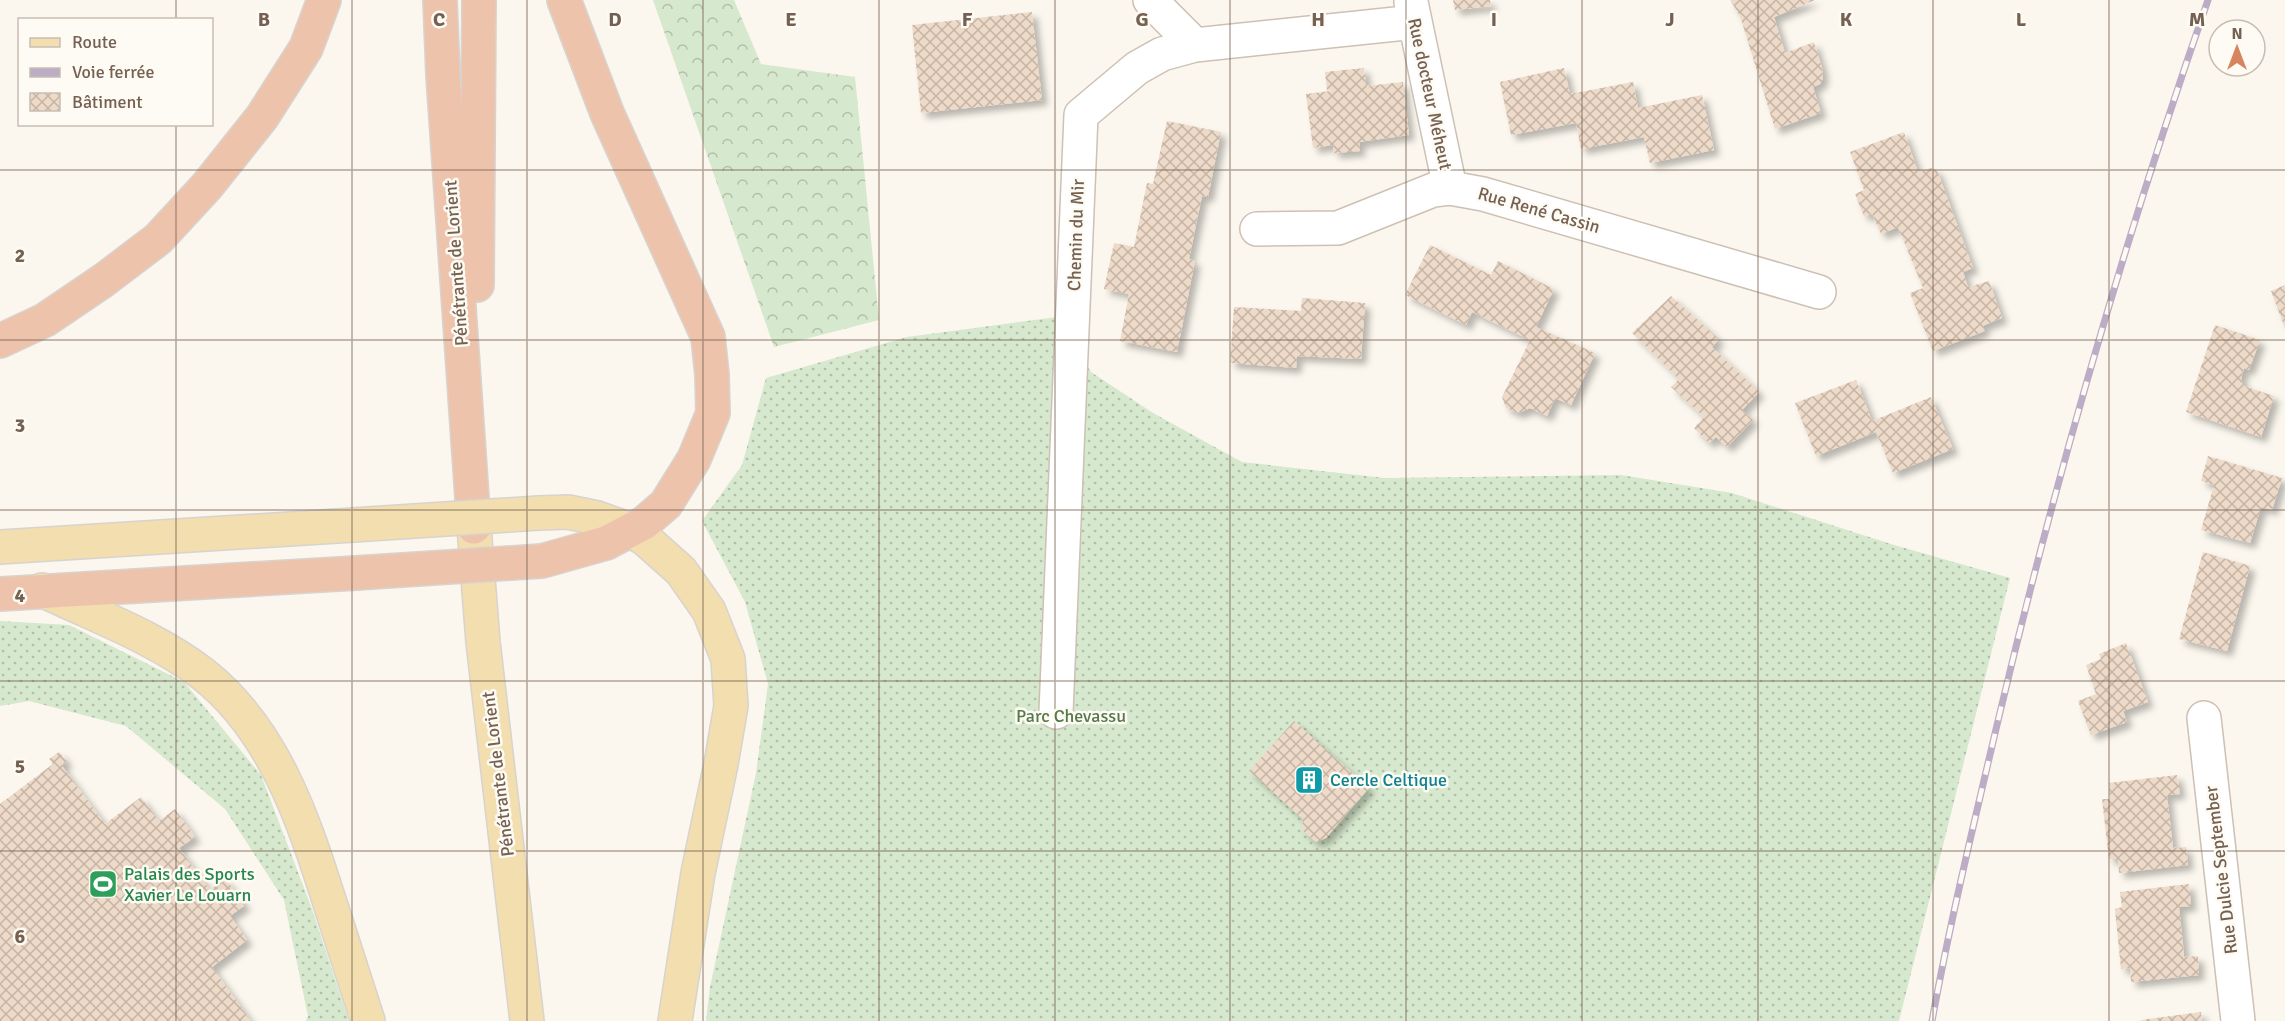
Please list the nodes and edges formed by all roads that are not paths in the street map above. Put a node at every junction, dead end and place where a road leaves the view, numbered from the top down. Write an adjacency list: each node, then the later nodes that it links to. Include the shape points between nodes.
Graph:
1 (324, 0): 11 (highway, via 306,48 262,117 158,239 45,320)
2 (440, 0): 12 (highway, Pénétrante de Lorient)
3 (479, 0): 12 (highway, Pénétrante de Lorient)
4 (564, 0): 13 (highway, via 606,113 708,337 713,413 694,459 666,504)
5 (1150, 0): 7 (street)
6 (1413, 11): 7 (street, Chemin du Mir); 8 (street, Rue docteur Méheut)
7 (1195, 45): 17 (street, Chemin du Mir, via 1162,54 1137,68 1081,116)
8 (1450, 188): 9 (street, Rue René Cassin, via 1418,195 1338,228); 10 (street, Rue René Cassin, via 1483,194)
9 (1257, 229)
10 (1819, 292)
11 (0, 341)
12 (474, 527): 20 (main road, Pénétrante de Lorient, via 483,642)
13 (631, 530): 14 (main road, bridge, via 568,512); 15 (highway, bridge, via 606,543 542,561); 21 (main road, via 681,571 709,611 728,659 730,706 722,764 698,873)
14 (0, 547)
15 (42, 590): 16 (highway); 19 (main road, via 164,647 204,675 243,714 282,773 310,842)
16 (0, 594)
17 (1056, 712)
18 (2204, 718): 22 (street, Rue Dulcie September)
19 (368, 1021)
20 (527, 1021)
21 (675, 1021)
22 (2238, 1021)

